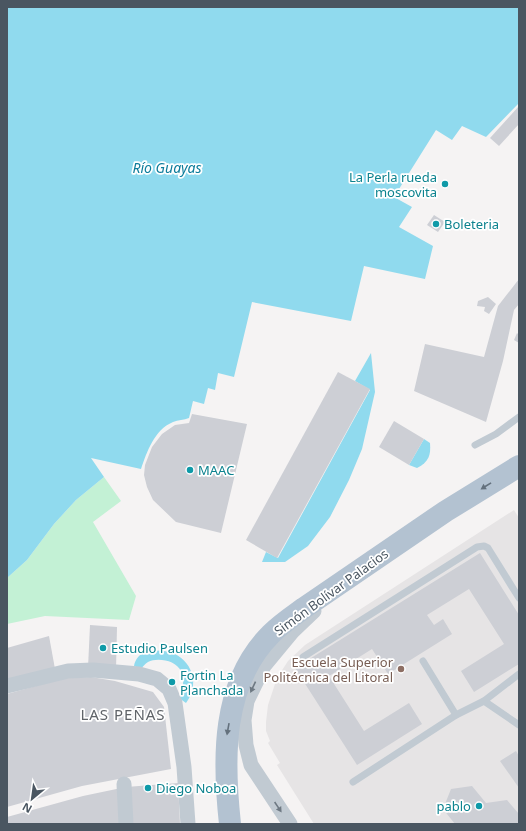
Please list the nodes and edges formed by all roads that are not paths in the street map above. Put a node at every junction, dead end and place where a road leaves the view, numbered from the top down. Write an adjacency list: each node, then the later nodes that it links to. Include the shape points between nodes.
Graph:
1 (519, 417): 2 (lane)
2 (475, 445)
3 (519, 466): 4 (main road, Simón Bolívar Palacios, one-way to 4, via 446,511)
4 (341, 583): 17 (main road, Simón Bolívar Palacios, one-way to 17, via 287,620 270,635 254,657 239,685 227,733 226,795); 18 (street, one-way to 18, via 293,631 264,666 247,701 244,720 248,756 257,776)
5 (519, 598): 6 (lane, via 488,548 476,547)
6 (303, 657)
7 (423, 661): 11 (lane)
8 (519, 674): 10 (lane)
9 (7, 686): 16 (street, via 68,671 94,670 139,674 157,679 169,689 175,703 184,767)
10 (484, 701): 11 (lane); 12 (lane)
11 (456, 715): 13 (lane)
12 (519, 725)
13 (353, 782)
14 (124, 784): 15 (street)
15 (126, 824)
16 (188, 824)
17 (230, 824)
18 (290, 824)

